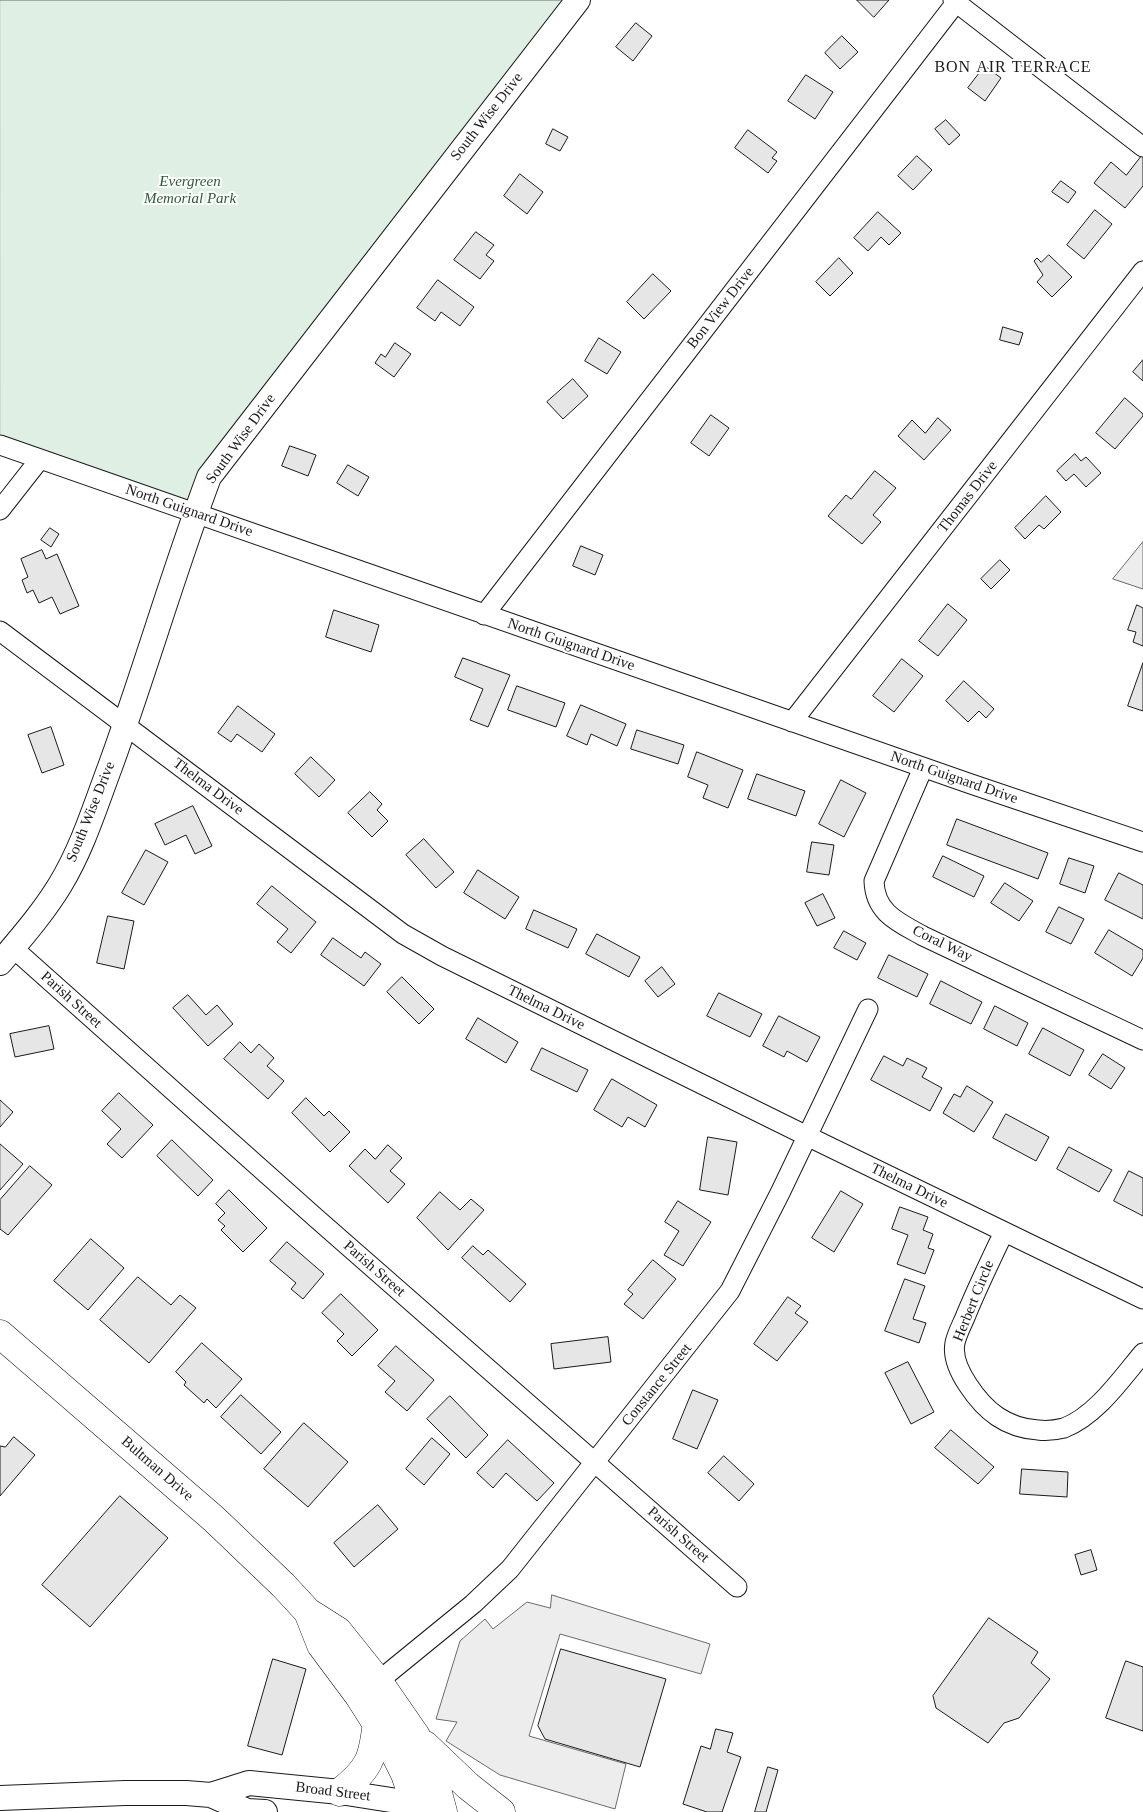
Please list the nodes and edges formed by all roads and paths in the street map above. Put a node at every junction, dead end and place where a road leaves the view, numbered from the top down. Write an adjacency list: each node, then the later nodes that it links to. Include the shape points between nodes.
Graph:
1 (578, 0): 8 (main road, South Wise Drive, via 210,477)
2 (956, 1): 3 (street); 9 (street, Bon View Drive)
3 (1143, 147)
4 (1143, 271): 11 (street, Thomas Drive)
5 (0, 445): 6 (street, North Guignard Drive)
6 (40, 459): 7 (street); 8 (street, North Guignard Drive)
7 (0, 510)
8 (196, 514): 9 (street, North Guignard Drive); 12 (main road, South Wise Drive)
9 (484, 615): 11 (street, North Guignard Drive)
10 (0, 631): 12 (street, Thelma Drive)
11 (792, 722): 13 (street, North Guignard Drive)
12 (126, 724): 15 (main road, South Wise Drive, via 78,851 34,923); 18 (street, Thelma Drive, via 403,934 450,961)
13 (923, 768): 14 (street, North Guignard Drive); 17 (street, Coral Way, via 874,882 875,894 885,911 922,936)
14 (1143, 842)
15 (6, 956): 23 (street, Parish Street, via 316,1218)
16 (868, 1009): 18 (street, Constance Street)
17 (1143, 1040)
18 (807, 1136): 19 (street, Thelma Drive); 23 (street, Constance Street, via 730,1291)
19 (1004, 1232): 20 (street, Thelma Drive); 22 (street, Herbert Circle, via 955,1343 955,1359 960,1374 994,1415 1010,1425 1029,1430 1064,1428 1098,1406)
20 (1143, 1299)
21 (0, 1334): 25 (highway, Bultman Drive, via 214,1519 283,1585 308,1612 321,1646)
22 (1143, 1352)
23 (595, 1462): 24 (street, Parish Street); 25 (street, Constance Street, via 500,1580)
24 (737, 1587)
25 (369, 1689): 26 (highway, Bultman Drive); 27 (highway, Bultman Drive)
26 (377, 1722): 28 (highway, via 371,1758 355,1780); 31 (highway, Bultman Drive)
27 (416, 1736): 31 (highway, Bultman Drive, via 432,1771); 33 (highway)
28 (340, 1792): 29 (main road, Broad Street, via 249,1782); 31 (main road, Broad Street)
29 (211, 1795): 30 (main road, Broad Street, via 124,1793); 32 (main road, Broad Street, via 247,1811)
30 (0, 1798)
31 (435, 1810)
32 (265, 1812)
33 (500, 1812)

